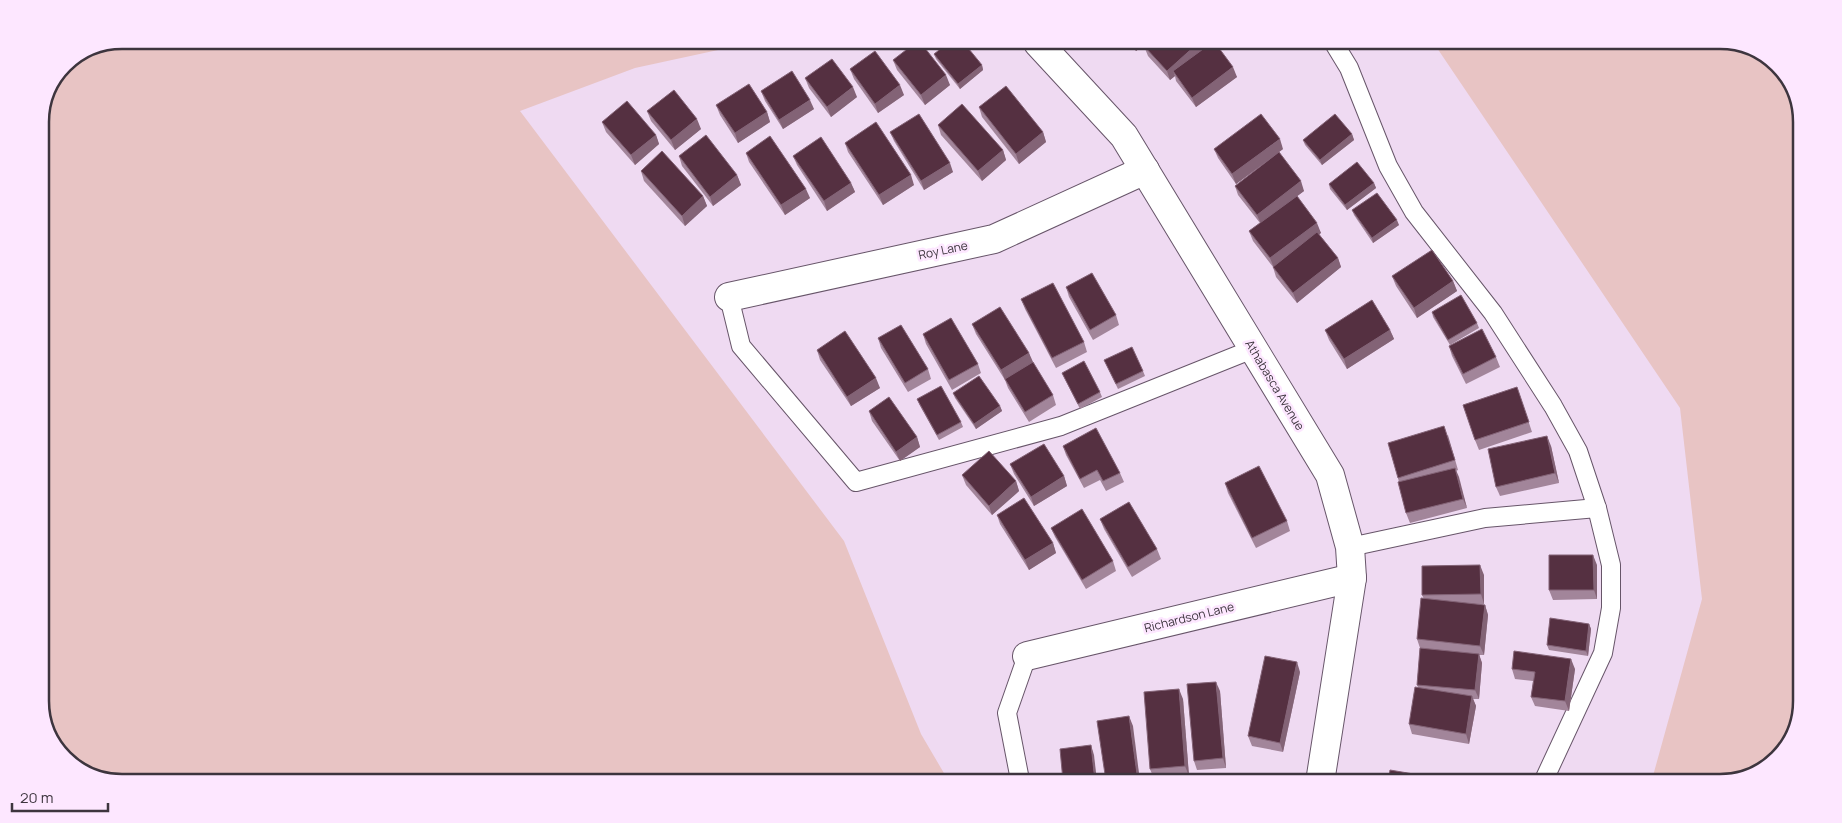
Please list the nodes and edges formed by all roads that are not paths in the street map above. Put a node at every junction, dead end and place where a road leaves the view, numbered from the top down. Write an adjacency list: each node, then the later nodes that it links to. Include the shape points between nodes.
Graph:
1 (1044, 49): 3 (street, Athabasca Avenue, via 1124,136)
2 (1338, 49): 6 (lane, via 1349,68 1388,166 1414,212 1493,313 1552,406 1578,451)
3 (1145, 170): 4 (street, Roy Lane, via 994,239); 5 (street, Athabasca Avenue)
4 (729, 297): 5 (lane, via 741,346 856,482 1061,426)
5 (1253, 348): 7 (street, Athabasca Avenue, via 1330,475)
6 (1597, 508): 7 (lane, via 1484,518); 12 (lane, via 1611,565 1611,608 1603,653)
7 (1350, 547): 8 (street, Athabasca Avenue)
8 (1352, 578): 9 (street, Richardson Lane); 11 (street, Athabasca Avenue)
9 (1027, 656): 10 (lane, via 1007,713)
10 (1019, 774)
11 (1321, 774)
12 (1547, 774)

